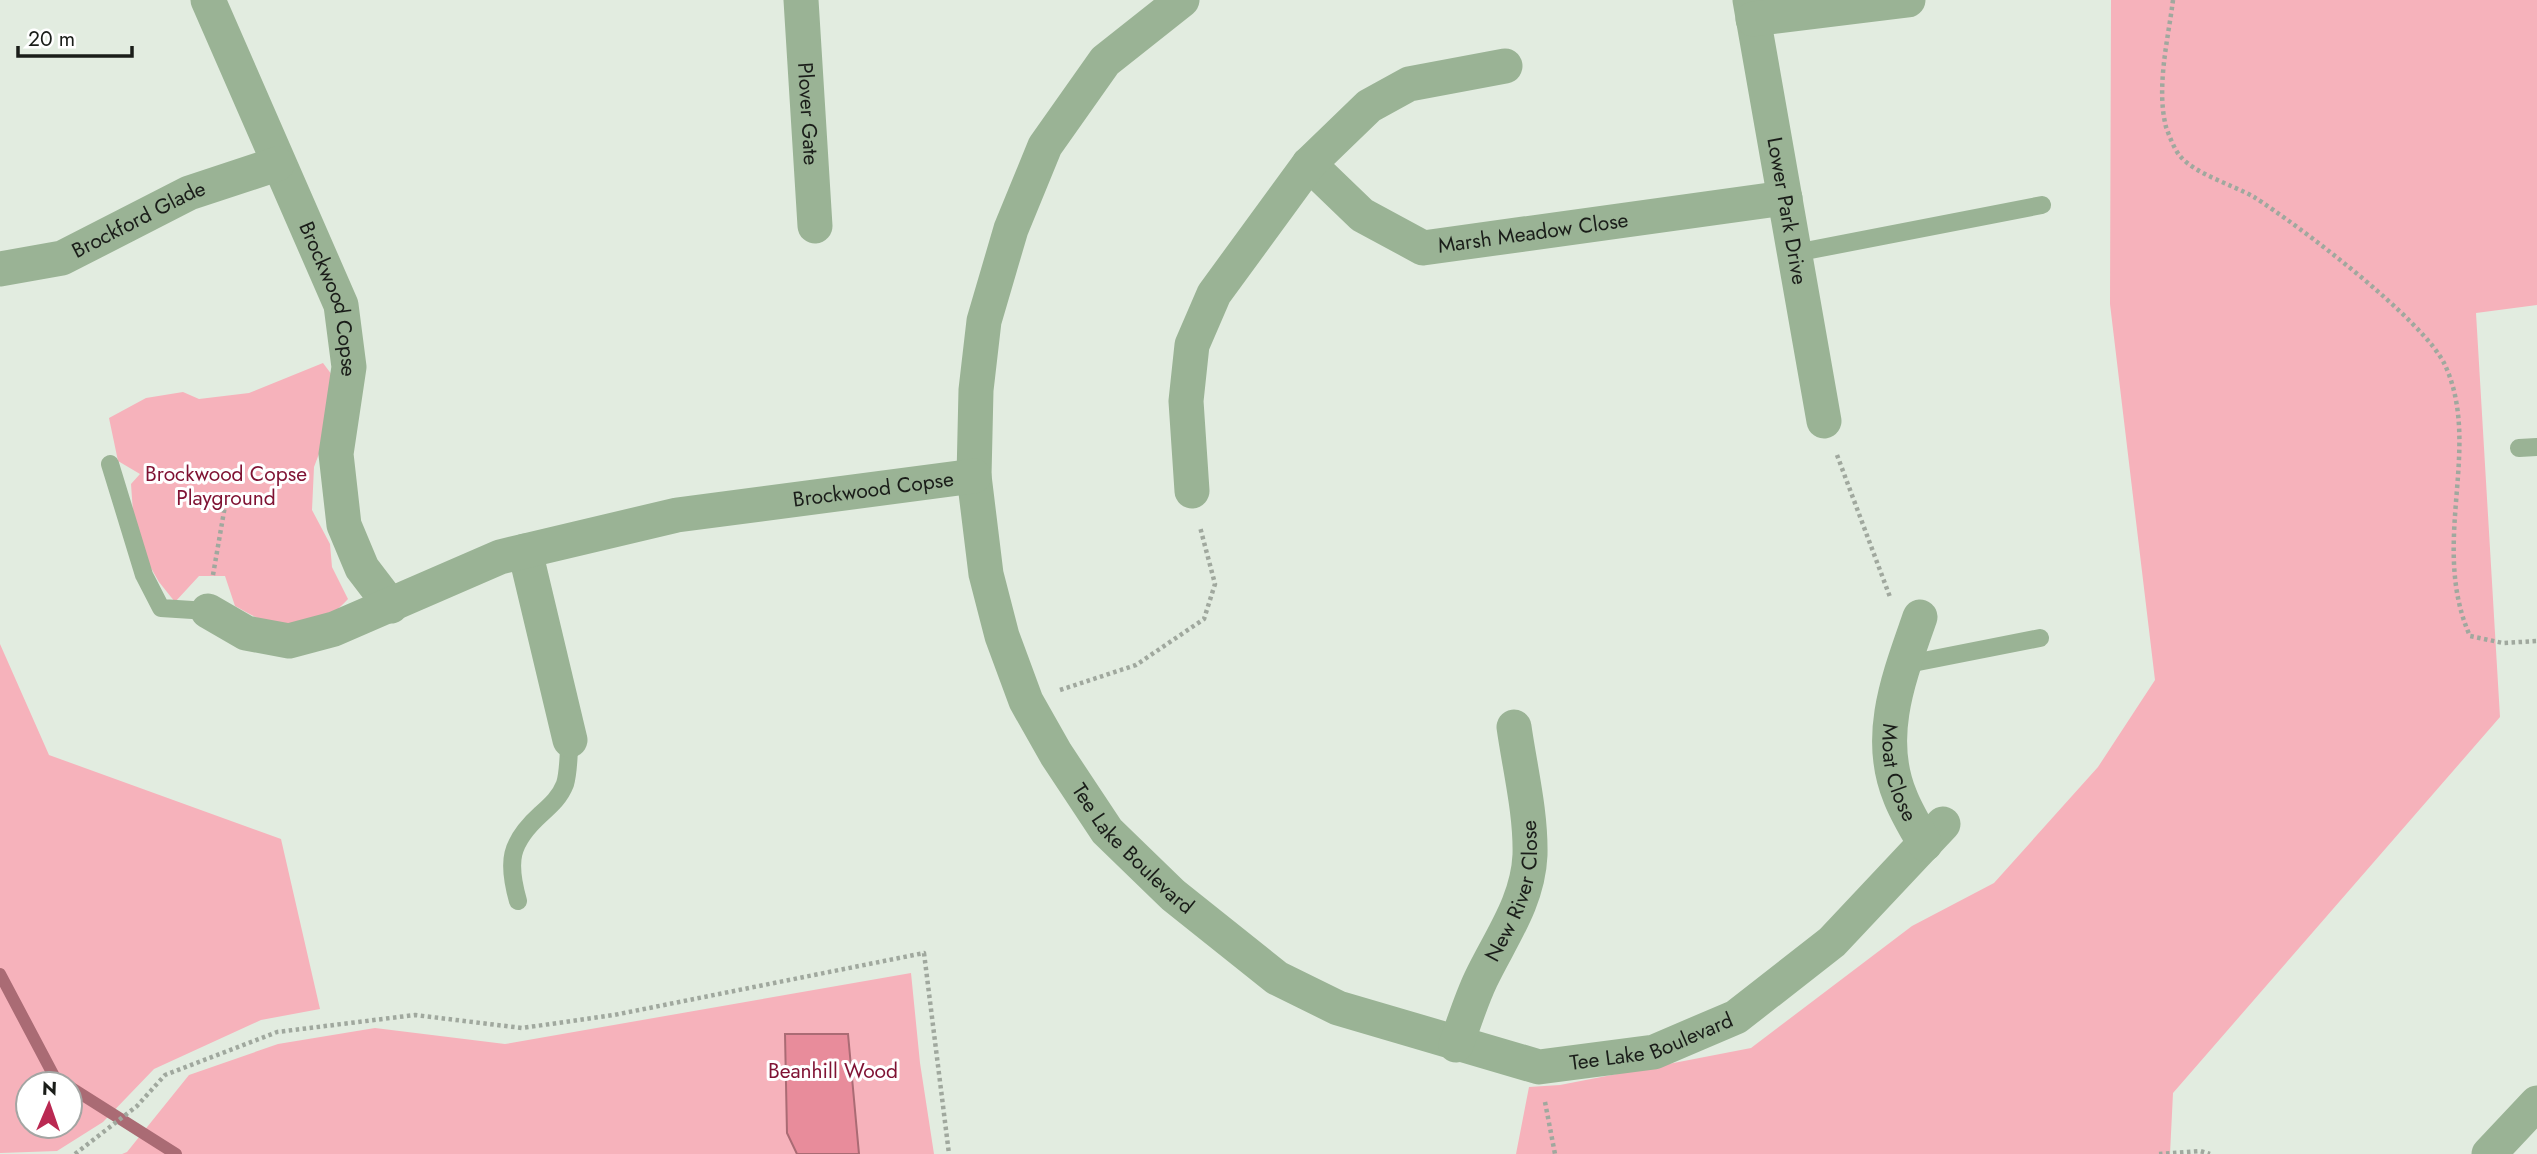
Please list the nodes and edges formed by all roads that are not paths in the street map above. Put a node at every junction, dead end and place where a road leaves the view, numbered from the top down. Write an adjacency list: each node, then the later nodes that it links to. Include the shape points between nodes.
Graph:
1 (208, 0): 7 (street, Brockwood Copse)
2 (801, 0): 11 (street, Plover Gate)
3 (1182, 0): 16 (street, Tee Lake Boulevard, via 1105,61 1045,146 1011,229 985,321 976,390)
4 (1908, 0): 5 (street)
5 (1751, 10): 9 (street, Lower Park Drive)
6 (1505, 66): 8 (street, via 1409,84 1369,106)
7 (277, 164): 13 (street, Brockford Glade, via 189,193 62,258); 19 (street, Brockwood Copse, via 341,305 349,367 336,454 344,525 362,568)
8 (1309, 164): 9 (street, Marsh Meadow Close, via 1362,215 1423,248); 17 (street, via 1214,294 1192,345 1186,401)
9 (1785, 198): 12 (street, Lower Park Drive)
10 (2042, 205): 12 (lane)
11 (815, 226)
12 (1795, 253): 14 (street, Lower Park Drive)
13 (0, 269)
14 (1824, 421)
15 (110, 464): 20 (lane, via 144,575 161,608)
16 (974, 476): 18 (street, Brockwood Copse, via 677,515); 28 (street, Tee Lake Boulevard, via 986,574 1026,701 1107,831 1173,895 1277,978 1338,1008)
17 (1192, 491)
18 (525, 551): 19 (street, Brockwood Copse); 25 (street)
19 (391, 606): 20 (street, Brockwood Copse, via 289,641 246,634)
20 (208, 611)
21 (1920, 617): 23 (street, Moat Close)
22 (2040, 638): 23 (lane)
23 (1903, 665): 26 (street, Moat Close, via 1894,692 1888,748 1899,795)
24 (1514, 727): 28 (street, New River Close, via 1530,858 1514,916 1481,979)
25 (570, 740): 27 (lane, via 565,783 512,850 510,873)
26 (1934, 834): 28 (street, Tee Lake Boulevard, via 1832,942 1736,1017 1654,1052 1539,1067)
27 (519, 901)
28 (1456, 1045)
29 (2537, 1103): 30 (street)
30 (2489, 1154)

